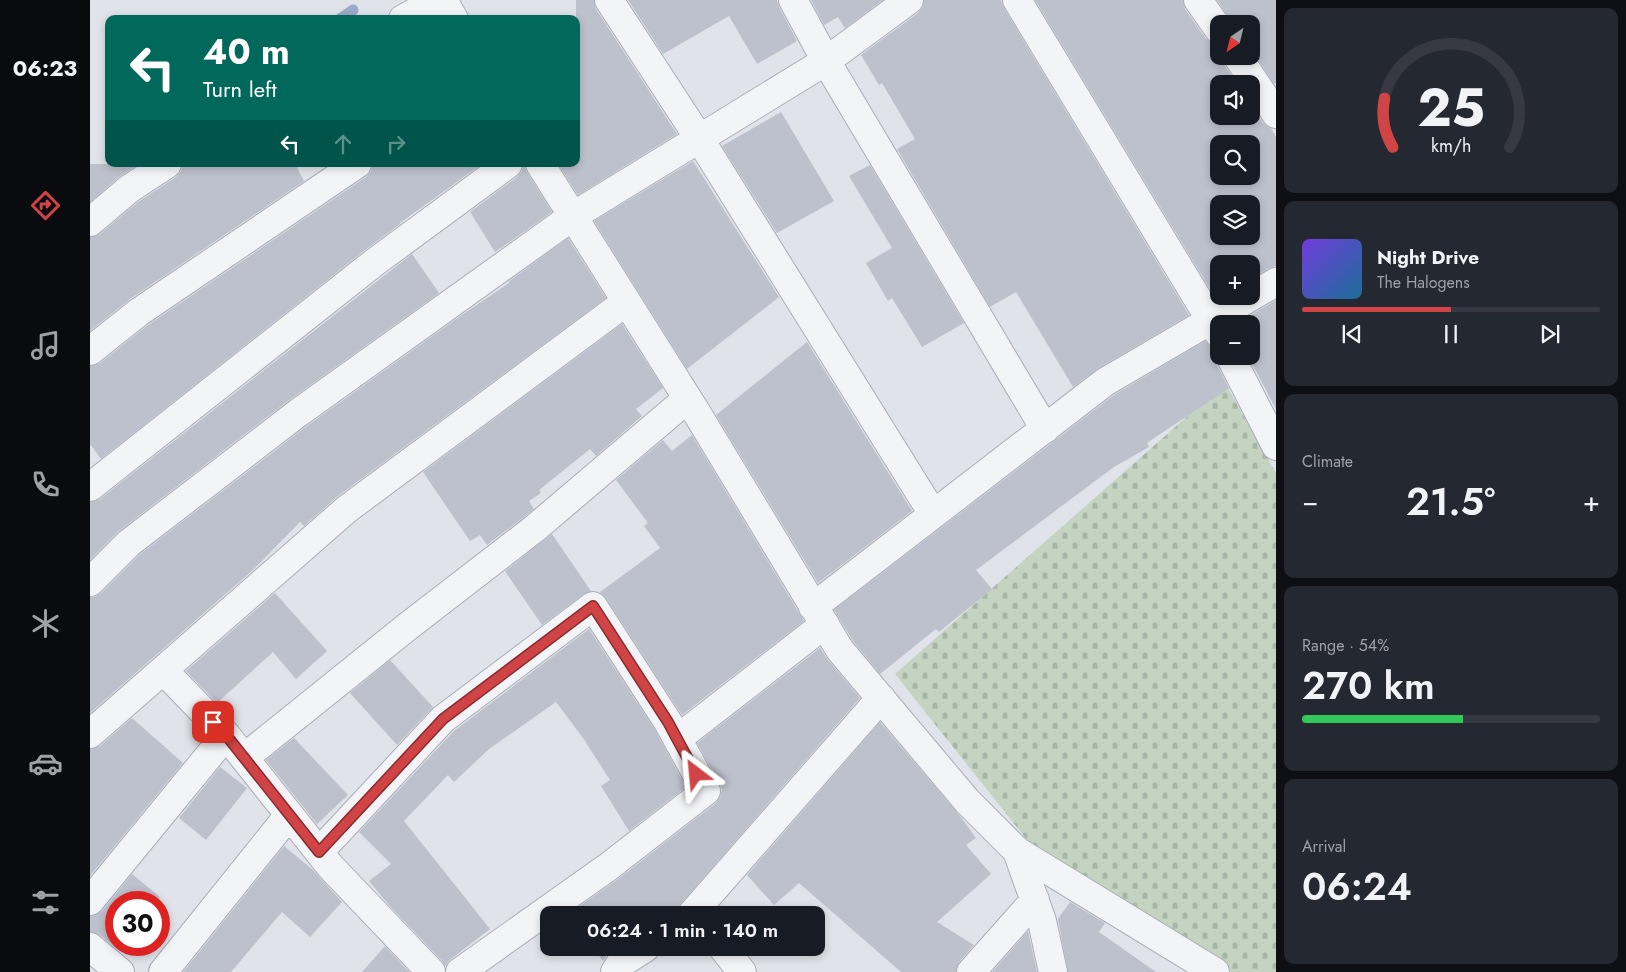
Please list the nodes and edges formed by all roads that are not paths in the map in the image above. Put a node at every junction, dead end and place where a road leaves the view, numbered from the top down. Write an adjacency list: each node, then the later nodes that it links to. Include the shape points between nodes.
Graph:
1 (437, 0): 8 (street)
2 (443, 0): 9 (street)
3 (609, 0): 14 (street)
4 (793, 0): 11 (street)
5 (909, 0): 11 (street)
6 (1017, 0): 24 (street)
7 (1198, 0): 10 (street)
8 (410, 15)
9 (452, 15)
10 (1210, 17)
11 (826, 60): 14 (street); 29 (street)
12 (1243, 65): 13 (street)
13 (1276, 114)
14 (699, 138): 19 (street); 32 (street)
15 (163, 167): 20 (street, via 129,189)
16 (353, 167): 26 (street, via 139,312)
17 (504, 167): 31 (street, via 375,262)
18 (542, 167): 19 (street)
19 (573, 216): 22 (street); 33 (street, via 298,413 129,543)
20 (90, 222)
21 (1276, 282): 23 (street)
22 (626, 302): 28 (street); 35 (street, via 347,509)
23 (1232, 315)
24 (1210, 317)
25 (1210, 330): 29 (street, via 1105,382)
26 (90, 352)
27 (1235, 365): 30 (street)
28 (687, 399): 34 (street); 40 (street, via 534,529)
29 (1045, 429): 32 (street)
30 (1275, 443)
31 (90, 487)
32 (933, 514): 34 (street)
33 (90, 582)
34 (819, 616): 36 (street, via 840,650); 39 (street)
35 (163, 670): 37 (street); 38 (street)
36 (881, 698): 42 (street, via 967,801); 46 (street)
37 (90, 734)
38 (226, 735): 40 (street); 45 (street)
39 (677, 739): 43 (street, via 593,606 443,719); 53 (street, via 706,792)
40 (244, 758): 41 (street)
41 (290, 814): 43 (street); 51 (street)
42 (1018, 851): 44 (street); 58 (street)
43 (319, 852): 52 (street)
44 (1035, 900): 56 (street); 57 (street)
45 (90, 902)
46 (702, 906)
47 (90, 947): 50 (street)
48 (632, 956): 54 (street, via 620,964)
49 (729, 956): 55 (street)
50 (120, 972)
51 (163, 972)
52 (431, 972)
53 (460, 972)
54 (615, 972)
55 (742, 972)
56 (971, 972)
57 (1053, 972)
58 (1215, 972)

